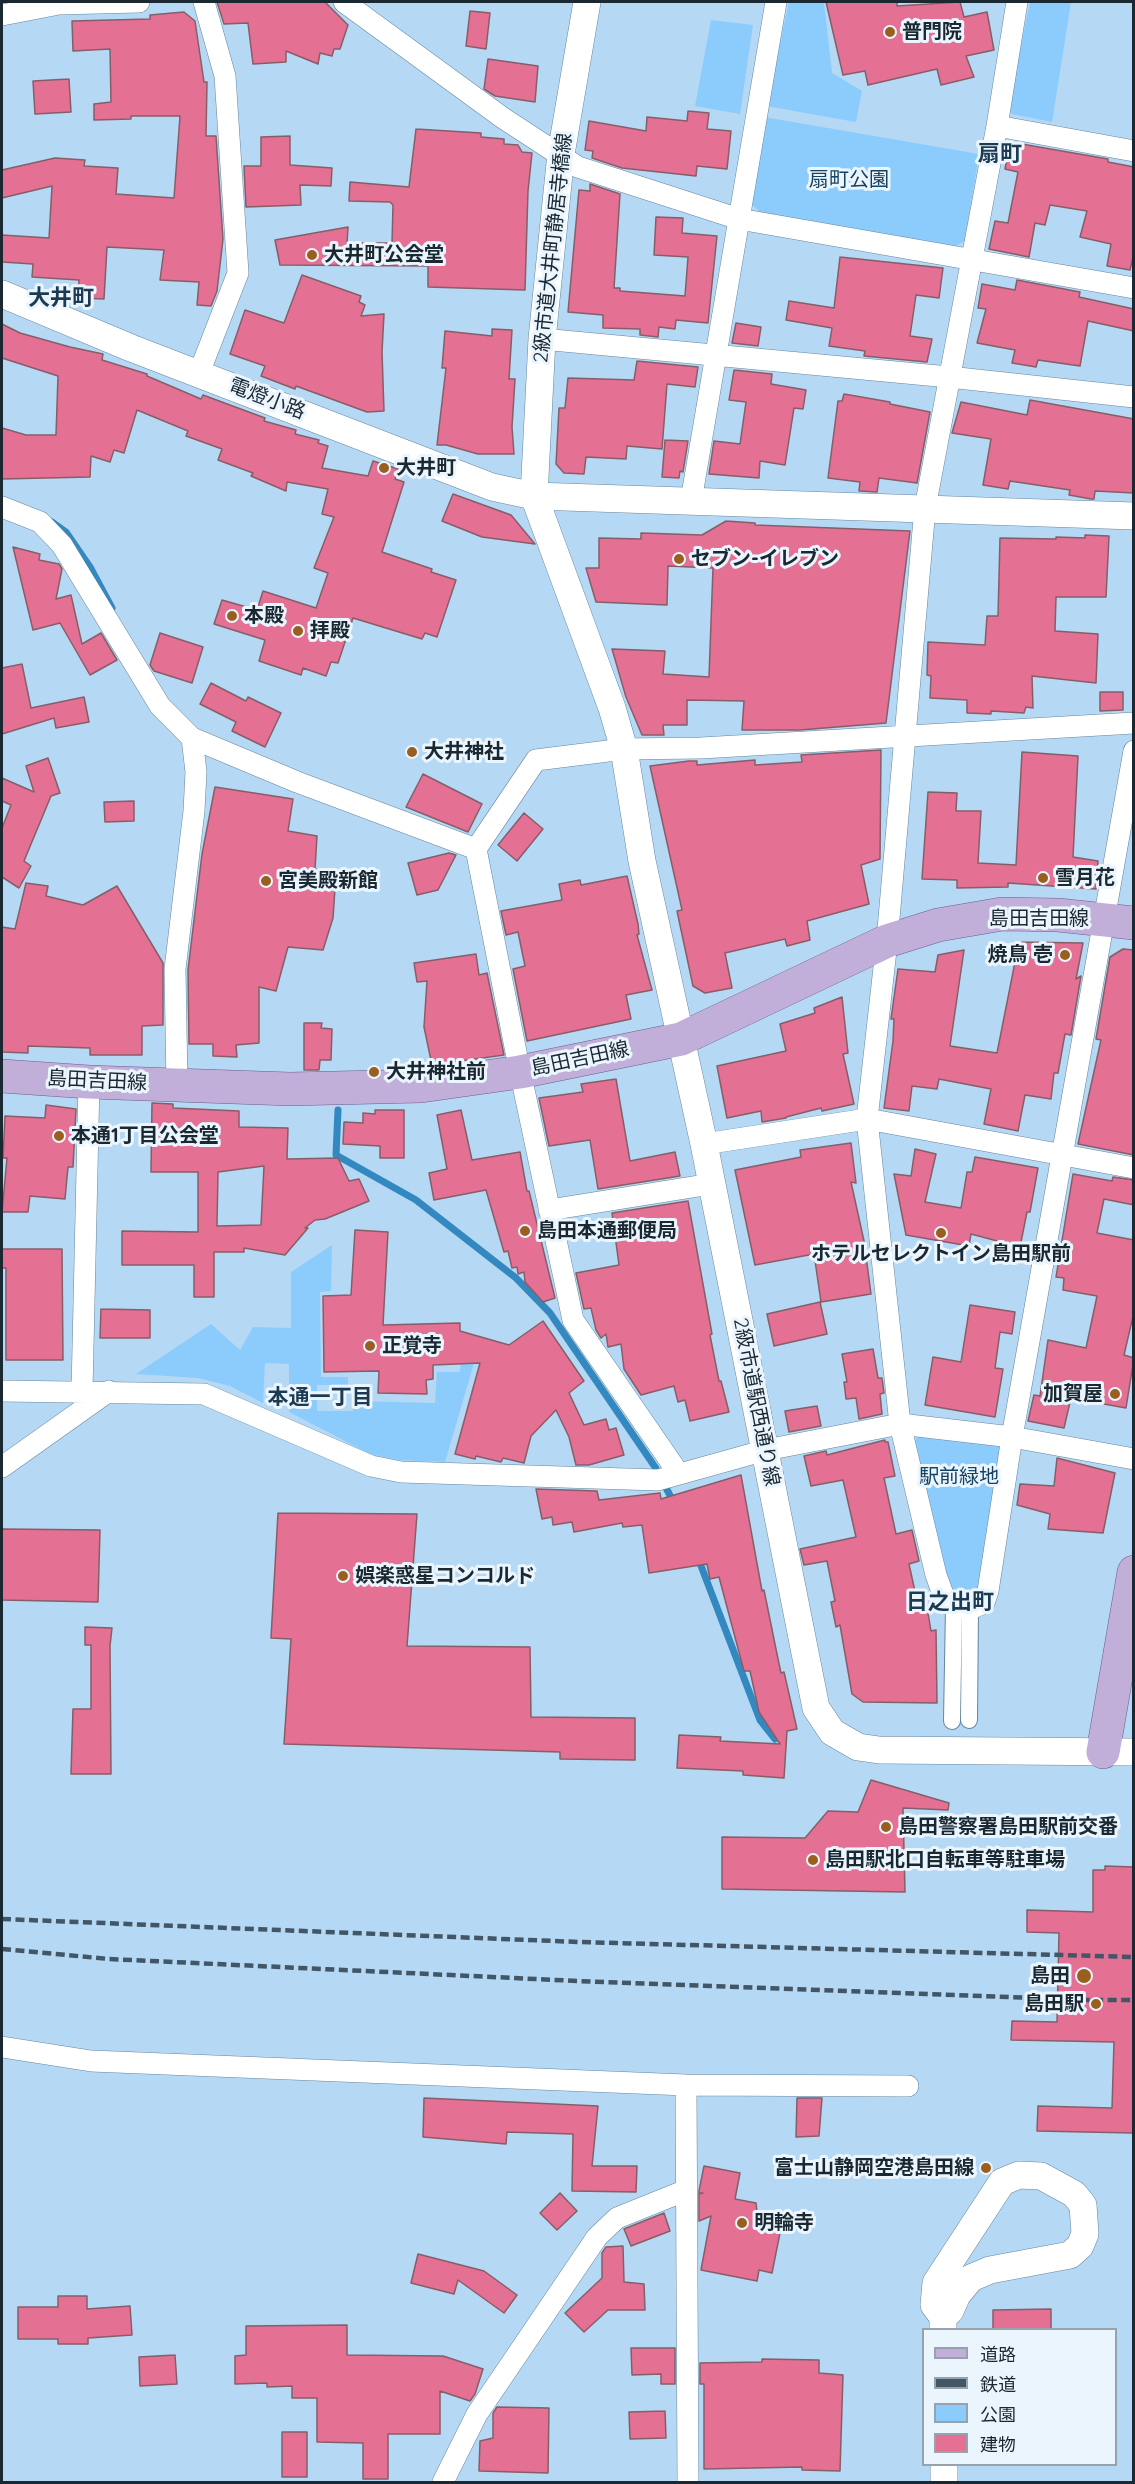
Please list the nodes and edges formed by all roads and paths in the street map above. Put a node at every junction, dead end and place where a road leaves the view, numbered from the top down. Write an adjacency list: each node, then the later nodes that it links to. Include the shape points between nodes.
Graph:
1 (139, 2): 7 (street, via 58,4)
2 (204, 2): 17 (street, via 225,76 237,273)
3 (344, 2): 10 (street, via 503,118)
4 (587, 2): 10 (street, 2級市道大井町静居寺橋線)
5 (776, 2): 11 (street)
6 (1017, 2): 8 (street)
7 (2, 15)
8 (997, 126): 9 (street); 12 (street)
9 (1134, 150)
10 (561, 154): 11 (street, via 578,167); 15 (street, 2級市道大井町静居寺橋線)
11 (739, 219): 12 (street); 16 (street)
12 (971, 258): 13 (street); 18 (street)
13 (1134, 288)
14 (2, 294): 17 (street, 電燈小路)
15 (542, 339): 16 (street); 20 (street, 2級市道大井町静居寺橋線)
16 (715, 355): 18 (street); 21 (street)
17 (199, 373): 20 (street, 電燈小路, via 492,487)
18 (950, 377): 19 (street); 23 (street)
19 (1134, 397)
20 (534, 496): 21 (street, 電燈小路); 28 (street, 2級市道駅西通り線)
21 (691, 501): 23 (street, 電燈小路)
22 (2, 507): 27 (street, via 40,522 62,545 160,706)
23 (925, 508): 24 (street, 電燈小路); 26 (street)
24 (1134, 516)
25 (1134, 723): 26 (street)
26 (904, 735): 28 (street); 32 (street)
27 (192, 738): 30 (street); 37 (street, via 195,811 175,969)
28 (624, 749): 30 (street, via 536,760); 33 (street, 2級市道駅西通り線, via 642,861)
29 (1134, 751): 31 (street)
30 (476, 849): 34 (street)
31 (1119, 921): 32 (main road, 島田吉田線, via 1002,914 938,925); 40 (street)
32 (887, 941): 33 (main road, 島田吉田線); 38 (street)
33 (681, 1039): 34 (main road, 島田吉田線); 39 (street, 2級市道駅西通り線)
34 (520, 1072): 37 (main road, 島田吉田線, via 392,1088); 43 (street)
35 (2, 1076): 36 (main road, 島田吉田線)
36 (90, 1082): 37 (main road, 島田吉田線); 44 (street)
37 (177, 1084)
38 (867, 1119): 39 (street); 40 (street); 47 (street)
39 (704, 1144): 42 (street, 2級市道駅西通り線)
40 (1061, 1155): 41 (street); 48 (street)
41 (1134, 1168)
42 (711, 1184): 43 (street); 49 (street, 2級市道駅西通り線)
43 (549, 1210): 52 (street, via 573,1320)
44 (82, 1390): 45 (street); 46 (street)
45 (109, 1390): 51 (street); 52 (street, via 204,1394 371,1466 401,1472 658,1480)
46 (2, 1391)
47 (900, 1424): 48 (street); 49 (street); 54 (street, via 936,1575 944,1598)
48 (1012, 1437): 50 (street); 54 (street, via 988,1591 984,1603)
49 (766, 1450): 52 (street); 56 (street, 2級市道駅西通り線, via 816,1708 832,1732 858,1747 879,1750)
50 (1134, 1459)
51 (2, 1467)
52 (680, 1474)
53 (1134, 1572): 56 (main road)
54 (962, 1608): 55 (street)
55 (961, 1720)
56 (1118, 1752)
57 (2, 2047): 58 (street, via 91,2061)
58 (686, 2085): 59 (street); 60 (street)
59 (908, 2086)
60 (684, 2191): 63 (street, via 617,2218 597,2237 477,2414); 64 (street)
61 (943, 2323): 61 (street, via 934,2305 936,2283 1002,2182 1020,2175 1041,2176 1074,2194 1083,2205 1084,2234 1080,2246 1070,2255 990,2270 972,2278 957,2295)
62 (944, 2466): 65 (street)
63 (443, 2482)
64 (687, 2482)
65 (944, 2482)

